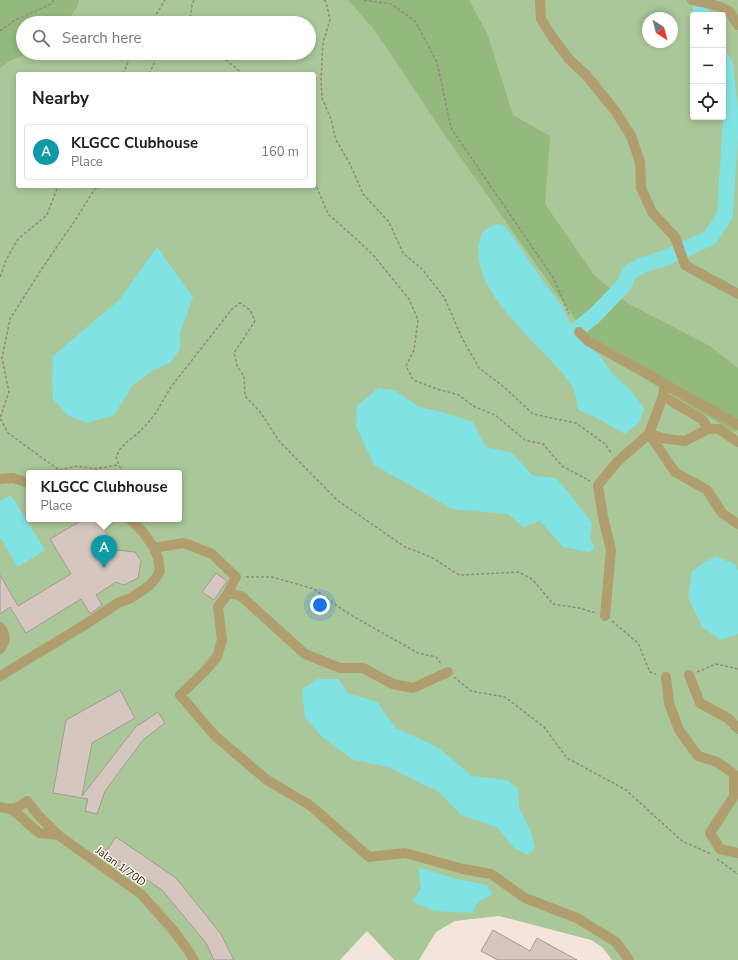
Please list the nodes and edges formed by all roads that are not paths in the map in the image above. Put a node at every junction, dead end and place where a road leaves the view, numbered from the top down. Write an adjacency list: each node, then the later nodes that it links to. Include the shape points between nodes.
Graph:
1 (540, 0): 4 (lane, via 542,19 553,38 616,112 631,136 640,162 641,188 652,212 675,236 685,264)
2 (692, 0): 3 (lane, via 729,11)
3 (738, 25)
4 (738, 294)
5 (579, 332): 6 (lane, via 588,341)
6 (665, 384): 7 (lane); 8 (lane)
7 (663, 396): 9 (lane, via 703,420); 10 (lane)
8 (738, 425)
9 (708, 429): 10 (lane, via 685,441); 11 (lane, via 719,429)
10 (650, 434): 15 (lane, via 675,472 707,490 722,514); 18 (lane, via 618,461 598,486 611,550)
11 (738, 442)
12 (0, 479): 13 (lane, via 13,478)
13 (26, 482)
14 (133, 522): 16 (lane)
15 (738, 524)
16 (154, 548): 17 (lane, via 184,543 212,554 236,578); 23 (lane, via 160,571 148,586)
17 (228, 593): 21 (lane, via 241,596 305,654 340,668 363,668 393,684 413,688); 31 (lane, via 218,607 222,640 216,657 180,695 215,736 267,780 311,806 369,857 404,853 491,874 525,898 577,918 616,942)
18 (605, 616)
19 (0, 627): 20 (lane, via 5,641)
20 (0, 649)
21 (448, 672)
22 (689, 675): 25 (lane, via 700,703 729,719)
23 (0, 676)
24 (666, 677): 29 (lane, via 669,703 679,730 698,756 717,762 734,774 734,796 710,832 720,849)
25 (738, 729)
26 (0, 807): 27 (lane)
27 (12, 809): 28 (lane, via 39,834); 28 (lane, Jalan 1/70D, via 27,801)
28 (58, 835): 30 (lane, Jalan 1/70D, via 141,894 173,930)
29 (738, 852)
30 (194, 960)
31 (629, 960)

